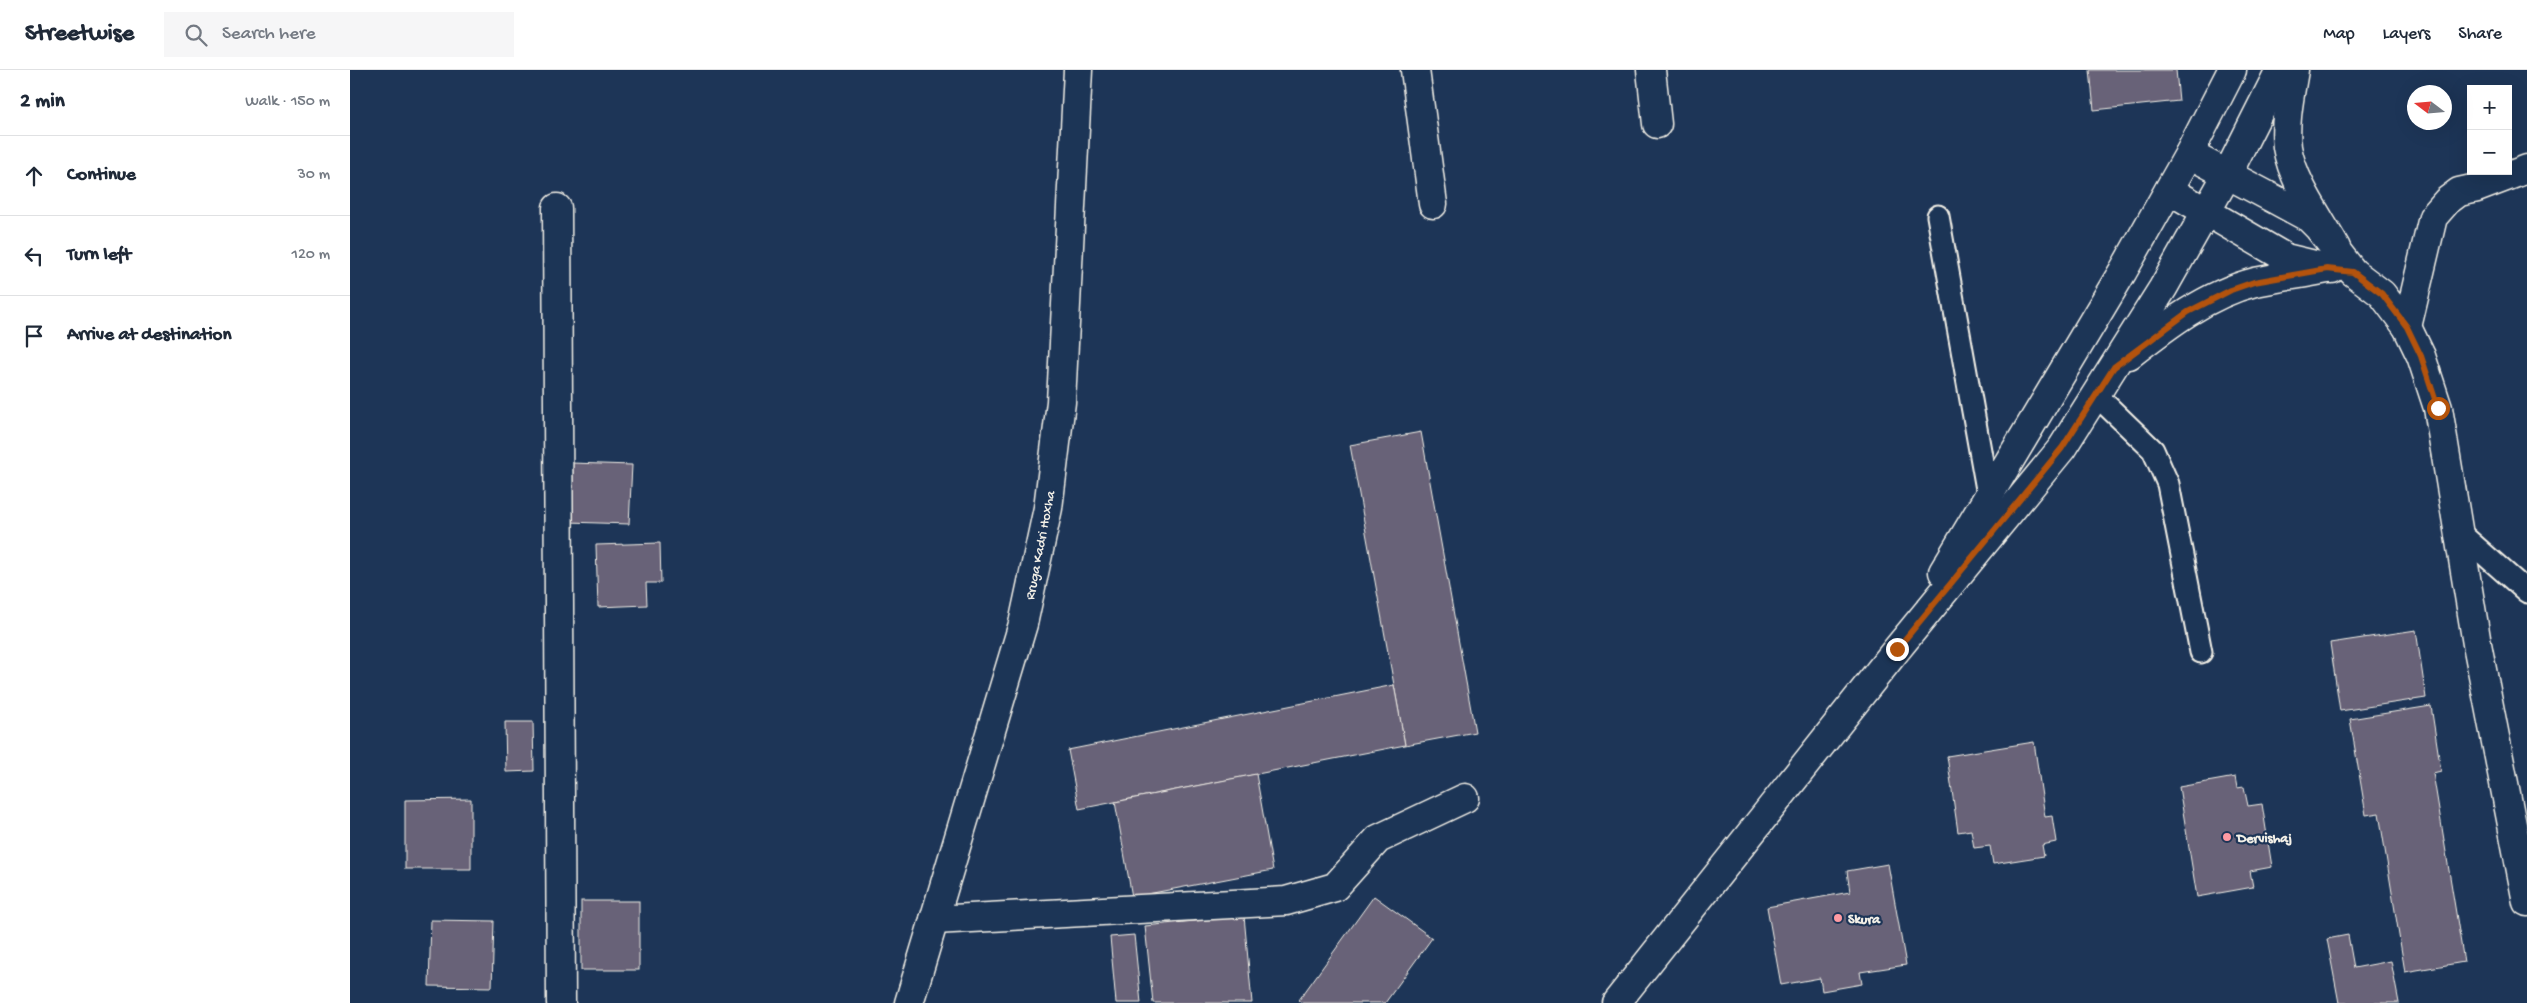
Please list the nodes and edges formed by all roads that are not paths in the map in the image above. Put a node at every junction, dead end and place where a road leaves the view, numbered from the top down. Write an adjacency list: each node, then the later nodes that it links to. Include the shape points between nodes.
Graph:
1 (1078, 70): 28 (main road, Rruga Kadri Hoxha, via 1061,402 1048,508 1023,624)
2 (1415, 70): 12 (main road)
3 (1651, 70): 7 (main road)
4 (2232, 70): 8 (main road)
5 (2280, 70): 10 (main road)
6 (2294, 70): 16 (main road, via 2287,147 2298,179)
7 (1657, 124)
8 (2189, 154): 10 (main road); 11 (main road)
9 (2527, 169): 17 (main road, via 2459,192 2434,217)
10 (2227, 174): 14 (main road); 16 (main road, via 2309,218)
11 (2169, 190): 14 (main road); 20 (main road)
12 (1433, 204)
13 (557, 208): 29 (main road)
14 (2207, 211): 16 (main road, via 2286,258); 18 (main road)
15 (1938, 216): 20 (lane)
16 (2338, 263): 17 (main road, via 2382,294); 18 (main road, via 2231,290 2188,312)
17 (2407, 327): 21 (main road, via 2421,356 2438,408)
18 (2114, 367): 19 (main road)
19 (2096, 395): 23 (main road, via 2062,448); 24 (lane, via 2153,450 2168,484)
20 (1988, 495): 23 (main road)
21 (2459, 532): 22 (lane); 26 (main road, via 2477,644)
22 (2527, 592)
23 (1897, 649): 31 (main road)
24 (2201, 652)
25 (1465, 798): 28 (main road, via 1378,839 1335,887 1286,901)
26 (2523, 852): 27 (main road)
27 (2527, 902)
28 (934, 920): 30 (main road, Rruga Kadri Hoxha)
29 (561, 1003)
30 (910, 1003)
31 (1616, 1003)

